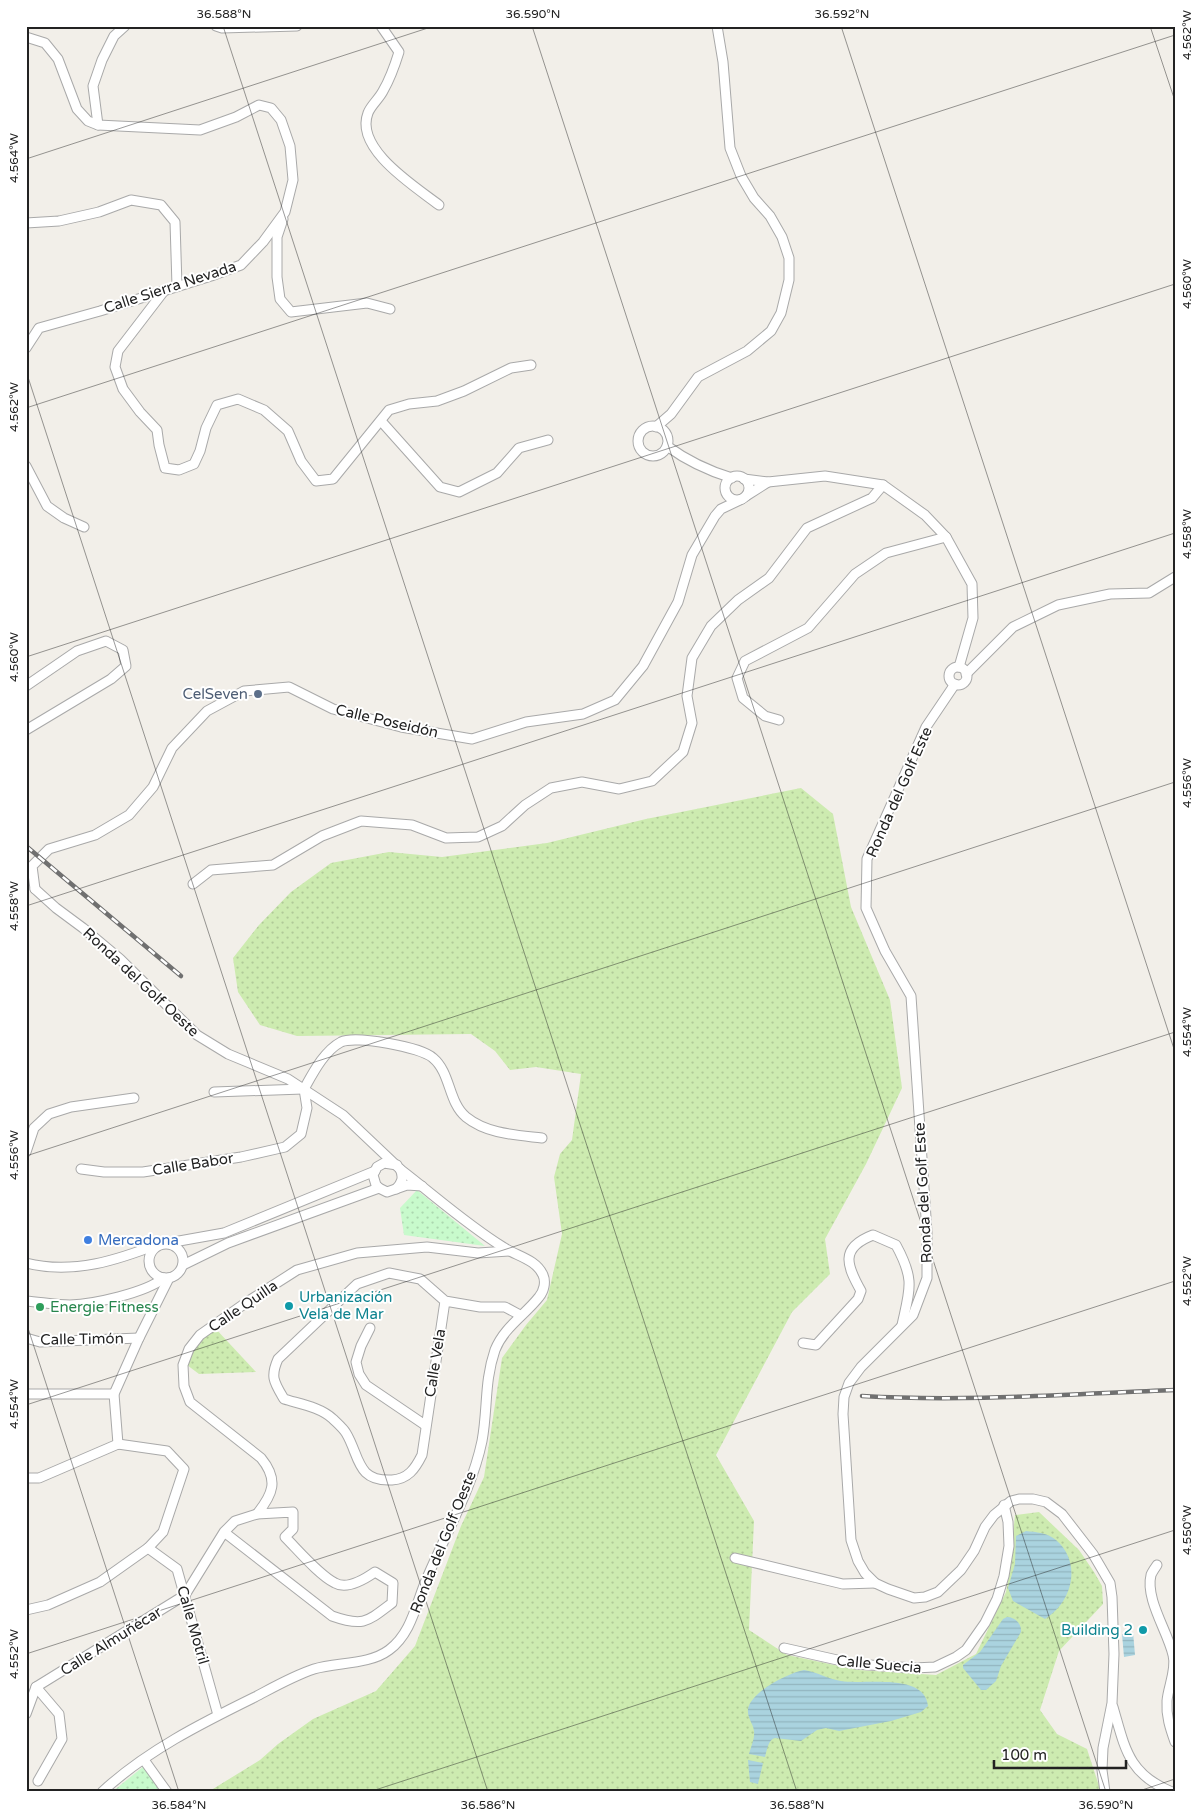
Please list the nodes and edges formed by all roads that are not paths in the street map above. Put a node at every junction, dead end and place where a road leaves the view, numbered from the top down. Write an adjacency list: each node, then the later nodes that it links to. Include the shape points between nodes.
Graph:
1 (126, 26): 7 (street, via 114,36 93,86)
2 (297, 26): 5 (street)
3 (381, 26): 8 (street, via 400,52 383,92 368,113 366,129 375,148 390,167)
4 (717, 26): 16 (street, via 730,148 741,176 782,237 788,258 789,280 781,313 771,331 747,352 698,377)
5 (220, 27)
6 (26, 37): 7 (street, via 44,43 58,60 78,109 88,121)
7 (98, 125): 9 (street, Calle Sierra Nevada, via 200,130 259,105 271,108 280,120 290,146 293,180)
8 (439, 205)
9 (285, 212): 11 (street, Calle Sierra Nevada, via 241,265); 13 (street, via 277,237 277,277 280,299 291,312 367,303)
10 (26, 223): 11 (street, via 59,221 99,212 131,200 161,205 175,222)
11 (177, 286): 12 (street, Calle Sierra Nevada)
12 (164, 291): 14 (street, Calle Sierra Nevada, via 38,328); 17 (street, via 118,351 115,368 123,389 157,430 165,468 179,470 194,464 217,406 238,399 264,410 288,431 301,461 316,481 333,480)
13 (390, 309)
14 (26, 348)
15 (531, 365): 17 (street, via 511,368 437,401 389,410)
16 (671, 414): 18 (street); 19 (street)
17 (381, 421): 20 (street, via 440,487 459,492 497,473 519,448)
18 (656, 426): 19 (street); 21 (street, via 644,429 638,443 646,454 656,456)
19 (666, 434): 21 (street)
20 (548, 440)
21 (665, 449): 23 (street)
22 (26, 466): 31 (street, via 47,506)
23 (719, 474): 24 (street); 28 (street)
24 (732, 478): 25 (street); 28 (street)
25 (744, 479): 26 (street); 29 (street, via 749,489)
26 (768, 482): 27 (street, via 825,476); 29 (street)
27 (883, 485): 32 (street, via 925,515); 40 (street, via 872,498 807,528 769,578 738,600 711,626 692,658 687,696 692,723 683,752 652,781 619,789 582,782 551,788 502,826 478,837 446,838 412,825 361,821 322,836 273,865 211,870)
28 (726, 488): 29 (street, via 732,499); 30 (street, Calle Poseidón)
29 (744, 498): 30 (street)
30 (721, 509): 41 (street, Calle Poseidón, via 692,555 678,602 643,666 615,700 583,714 526,722 472,739 401,727 333,710 289,687 244,691 207,711 172,748 153,787 129,815 95,835 49,849 32,866)
31 (84, 527)
32 (946, 537): 34 (street, via 972,584 973,618); 38 (street, via 886,553 855,574 808,628 745,661 737,678 743,698 764,716)
33 (1175, 577): 35 (street, via 1148,593 1110,594 1058,605 1013,627)
34 (959, 667): 35 (street); 36 (street, via 949,675)
35 (966, 674): 36 (street, via 963,683)
36 (955, 684): 62 (street, Ronda del Golf Este, via 926,727 867,859 866,908 885,951 911,996 912,1006 928,1232 927,1278 913,1315)
37 (26, 686): 39 (street, via 77,651 106,641 123,650 126,666 111,679)
38 (779, 720)
39 (26, 730)
40 (193, 884)
41 (31, 888): 42 (street, Ronda del Golf Oeste, via 120,959 197,1035 228,1054)
42 (304, 1089): 43 (street); 45 (street, via 322,1059 342,1041 360,1040 410,1047 433,1058 443,1072 455,1104 478,1126); 46 (street, Ronda del Golf Oeste, via 343,1115); 49 (street, Calle Babor, via 307,1108 301,1134 285,1147 144,1172 104,1172)
43 (214, 1092)
44 (134, 1098): 47 (street, via 71,1107 49,1114 34,1128)
45 (542, 1138)
46 (376, 1146): 48 (street, Ronda del Golf Oeste); 50 (street, via 380,1153)
47 (26, 1152)
48 (398, 1167): 50 (street, via 389,1162); 51 (street, Ronda del Golf Oeste); 53 (street, via 402,1177)
49 (81, 1168)
50 (378, 1168): 52 (street, via 374,1180); 54 (street, via 224,1233)
51 (422, 1186): 53 (street, via 407,1185); 55 (street, Ronda del Golf Oeste)
52 (379, 1188): 53 (street, via 387,1192); 57 (street, via 228,1243)
53 (396, 1189)
54 (164, 1243): 56 (street, via 104,1263 63,1268); 57 (street, via 177,1247 183,1255); 58 (street, via 152,1250 148,1262 153,1273)
55 (509, 1251): 61 (street, Ronda del Golf Oeste, via 537,1265 544,1277 540,1296); 73 (street, Calle Quilla, via 478,1253 427,1247 357,1253 297,1270 200,1335 189,1349 183,1365 184,1386 190,1402 261,1458 269,1468 272,1486 268,1500)
56 (26, 1263)
57 (183, 1265): 58 (street, via 178,1274)
58 (166, 1278): 59 (street, via 155,1285 110,1299 69,1305); 65 (street)
59 (26, 1301)
60 (445, 1301): 61 (street, via 505,1307); 69 (street, Calle Vela); 69 (street, Calle Vela, via 420,1279 389,1273 357,1284 278,1359 273,1370 274,1382 284,1399 331,1417 346,1433 361,1468 371,1478 402,1480 414,1470 422,1455)
61 (520, 1315): 85 (street, Ronda del Golf Oeste, via 497,1346 489,1367 482,1442 468,1486 401,1640 375,1657 315,1669 295,1677)
62 (902, 1326): 66 (street, via 910,1286 908,1272 896,1245 873,1235 855,1245 849,1254 848,1267 861,1291 858,1299 816,1345); 78 (street, Ronda del Golf Este, via 862,1367 849,1383 844,1396 851,1540 858,1561)
63 (370, 1328): 69 (street, Calle Vela, via 356,1362 359,1374 366,1385)
64 (26, 1338): 65 (street, Calle Timón, via 40,1342)
65 (138, 1338): 68 (street)
66 (803, 1343)
67 (26, 1394): 68 (street)
68 (114, 1394): 70 (street)
69 (425, 1425)
70 (118, 1444): 71 (street, via 39,1478); 75 (street, via 167,1451 184,1469 163,1532)
71 (26, 1478)
72 (1004, 1505): 78 (street, Ronda del Golf Este, via 985,1527 961,1570 938,1592 914,1598); 81 (street, Calle Suecia, via 1009,1546 997,1599 985,1623 966,1650 956,1658 935,1667 914,1668 854,1664); 83 (street, via 1019,1499 1046,1502 1075,1528 1104,1570 1112,1597)
73 (257, 1514): 74 (street, via 235,1521); 74 (street, via 293,1512 293,1528 286,1537 309,1562 336,1584 349,1585 375,1572 393,1583 392,1603 370,1620 351,1623 332,1616)
74 (224, 1532): 79 (street)
75 (148, 1548): 79 (street, Calle Motril, via 177,1569); 80 (street, via 100,1582 48,1605)
76 (735, 1558): 78 (street, via 843,1584)
77 (1157, 1565): 86 (street, via 1151,1574 1151,1588 1157,1615 1174,1658 1167,1701 1168,1724)
78 (875, 1583)
79 (185, 1595): 82 (street, Calle Almuñécar); 85 (street, Calle Motril)
80 (26, 1610)
81 (784, 1648)
82 (36, 1687): 84 (street); 88 (street, via 60,1714 62,1739)
83 (1112, 1704): 91 (street, via 1103,1748); 92 (street, via 1124,1748 1136,1768 1156,1786)
84 (26, 1714)
85 (218, 1715): 87 (street, Ronda del Golf Oeste)
86 (1175, 1742)
87 (144, 1760): 89 (street, Ronda del Golf Oeste); 90 (street)
88 (38, 1781)
89 (102, 1792)
90 (168, 1792)
91 (1105, 1792)
92 (1172, 1792)

